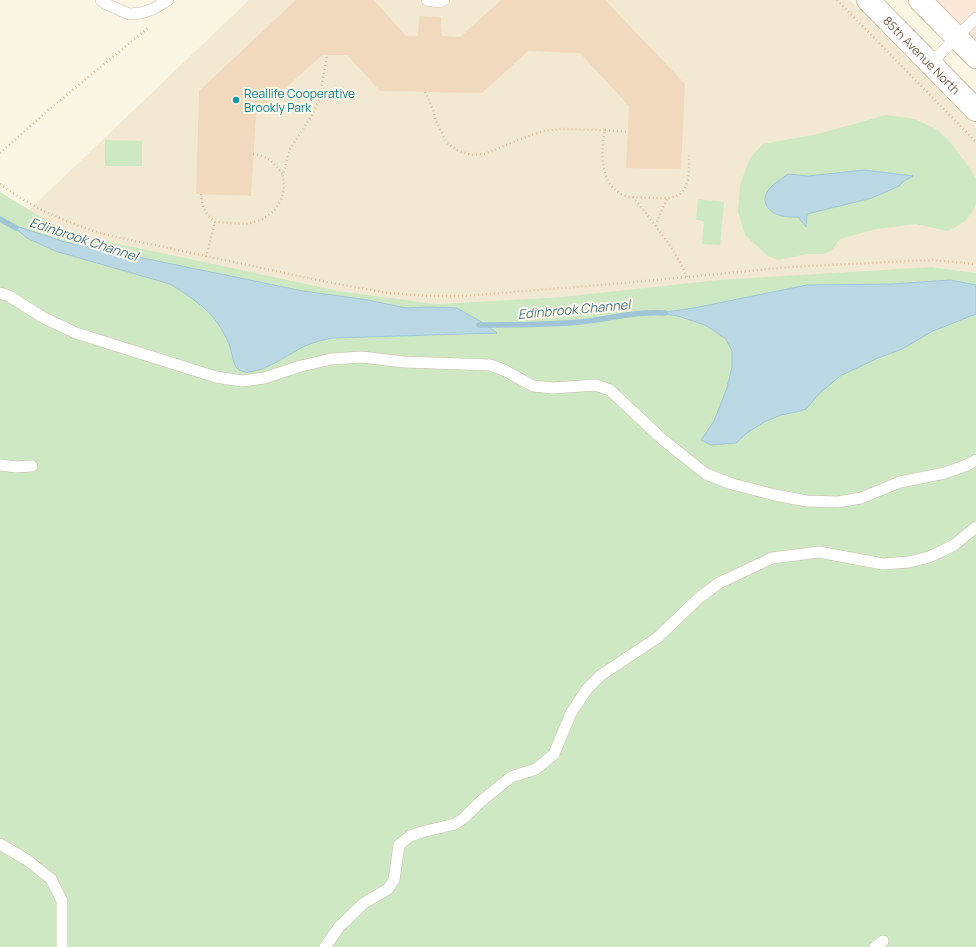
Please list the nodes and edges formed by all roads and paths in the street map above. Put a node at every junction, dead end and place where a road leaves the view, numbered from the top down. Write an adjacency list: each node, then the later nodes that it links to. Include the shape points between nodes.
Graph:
1 (101, 0): 2 (lane, via 129,14 153,9)
2 (168, 0)
3 (427, 0): 4 (lane)
4 (444, 0)
5 (837, 0): 18 (path)
6 (868, 0): 13 (main road, 85th Avenue North)
7 (920, 0): 10 (main road)
8 (976, 18): 10 (lane)
9 (150, 26): 19 (path)
10 (957, 37): 12 (main road); 13 (lane)
11 (327, 55): 22 (path, via 319,100 290,149)
12 (976, 57)
13 (930, 64): 15 (main road, 85th Avenue North)
14 (425, 92): 16 (path, via 447,143 471,155 485,154 543,131)
15 (976, 110)
16 (605, 130): 17 (path); 25 (path, via 602,156 608,180 622,195)
17 (627, 132)
18 (976, 142)
19 (0, 153)
20 (253, 154): 22 (path, via 268,157)
21 (689, 155): 26 (path, via 688,178 683,191 678,196)
22 (283, 175): 27 (path, via 284,190 281,200 274,211 263,219 248,224)
23 (0, 184): 29 (path, via 42,211 81,227 133,242)
24 (201, 194): 27 (path, via 206,214)
25 (633, 197): 26 (path); 28 (path)
26 (668, 198): 28 (path)
27 (215, 222): 29 (path)
28 (656, 226): 31 (path, via 680,261)
29 (206, 257): 31 (path, via 388,293 428,296 463,296)
30 (976, 264): 31 (path, via 933,260 910,261 790,267)
31 (686, 277)
32 (0, 292): 33 (lane, via 76,333 216,377 242,381 264,378 301,366 362,357 404,362 490,365 533,386 553,388 596,385 610,390 662,439 706,474 732,484 807,501 838,502 861,498 900,482 945,473)
33 (976, 460)
34 (0, 465): 35 (lane)
35 (32, 466)
36 (976, 527): 39 (lane, via 954,545 929,557 909,562 884,564 819,552 772,558 719,582 657,638 601,675 587,689 570,713 554,754 536,769 511,777 455,824 410,836 399,845 394,880 388,889 364,903 339,927)
37 (0, 844): 38 (lane, via 27,860 51,879 62,901)
38 (62, 947)
39 (325, 947)

